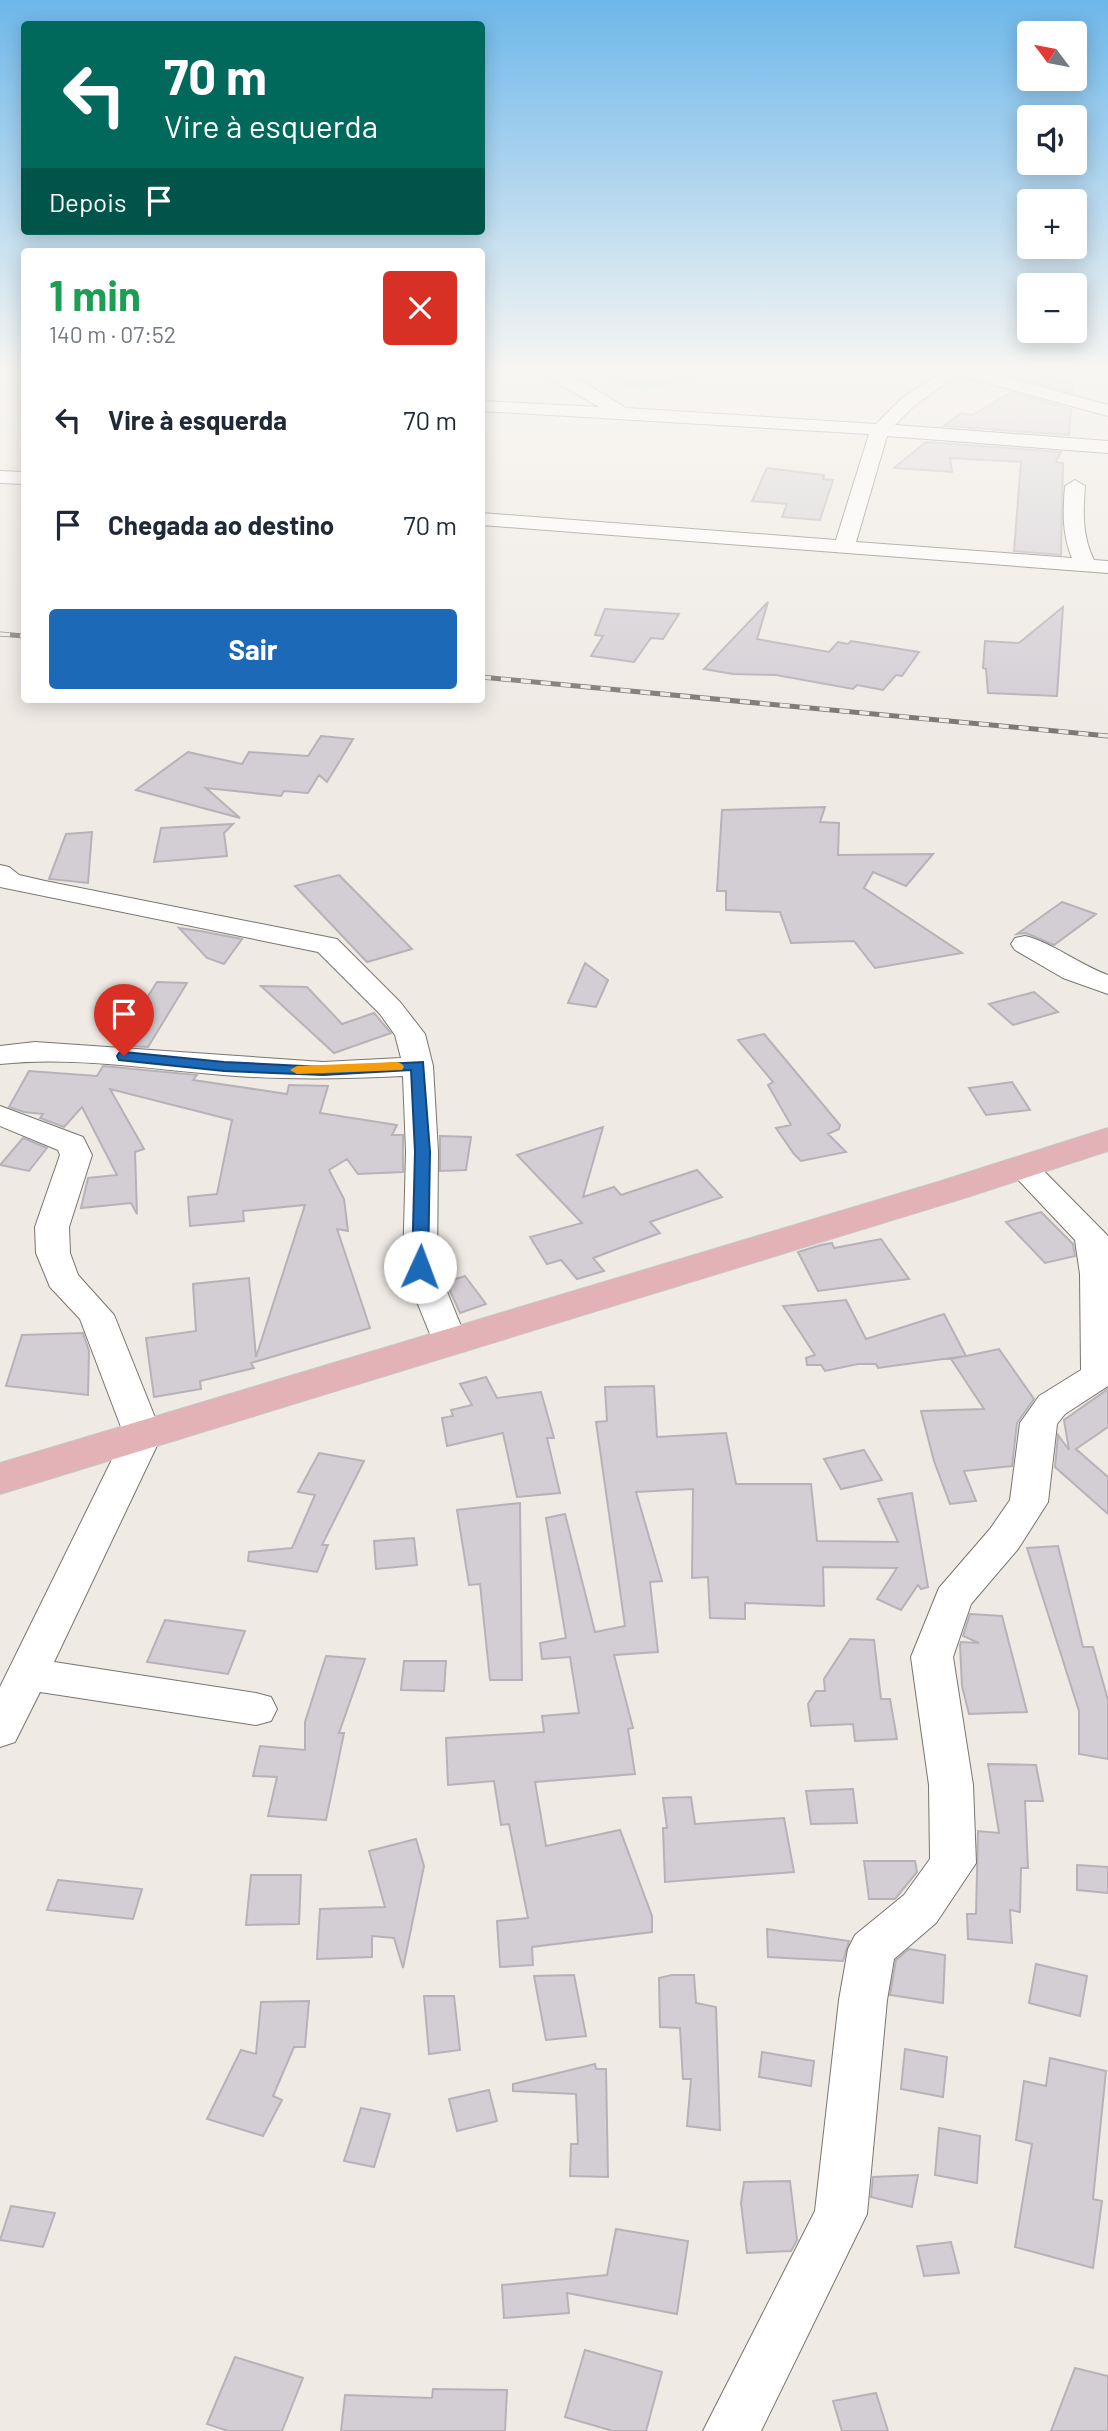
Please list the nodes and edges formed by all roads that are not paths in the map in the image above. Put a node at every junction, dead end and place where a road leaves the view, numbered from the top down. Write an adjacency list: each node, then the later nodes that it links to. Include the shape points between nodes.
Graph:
1 (862, 487): 4 (street)
2 (1074, 487): 5 (street, via 1076,548)
3 (485, 519): 4 (street)
4 (844, 547): 5 (street)
5 (1086, 565): 6 (street)
6 (1108, 567)
7 (0, 873): 11 (street, via 10,881 45,889 327,945 410,1034)
8 (1025, 944): 9 (street, via 1073,972)
9 (1108, 985)
10 (0, 1055): 11 (street, via 74,1052 323,1071)
11 (418, 1066): 15 (street, via 420,1267)
12 (0, 1115): 16 (street, via 72,1144 76,1155 52,1227 53,1253 62,1279 96,1315)
13 (1108, 1139): 14 (main road)
14 (1023, 1168): 15 (main road); 21 (street, via 1092,1237 1099,1375 1052,1405 1039,1423 1029,1503 954,1598 932,1657 951,1785 953,1863 920,1909 872,1949 841,2214)
15 (449, 1341): 16 (main road)
16 (143, 1435): 17 (main road); 18 (street)
17 (0, 1479)
18 (27, 1674): 19 (street); 20 (street)
19 (256, 1709)
20 (0, 1730)
21 (731, 2431)

